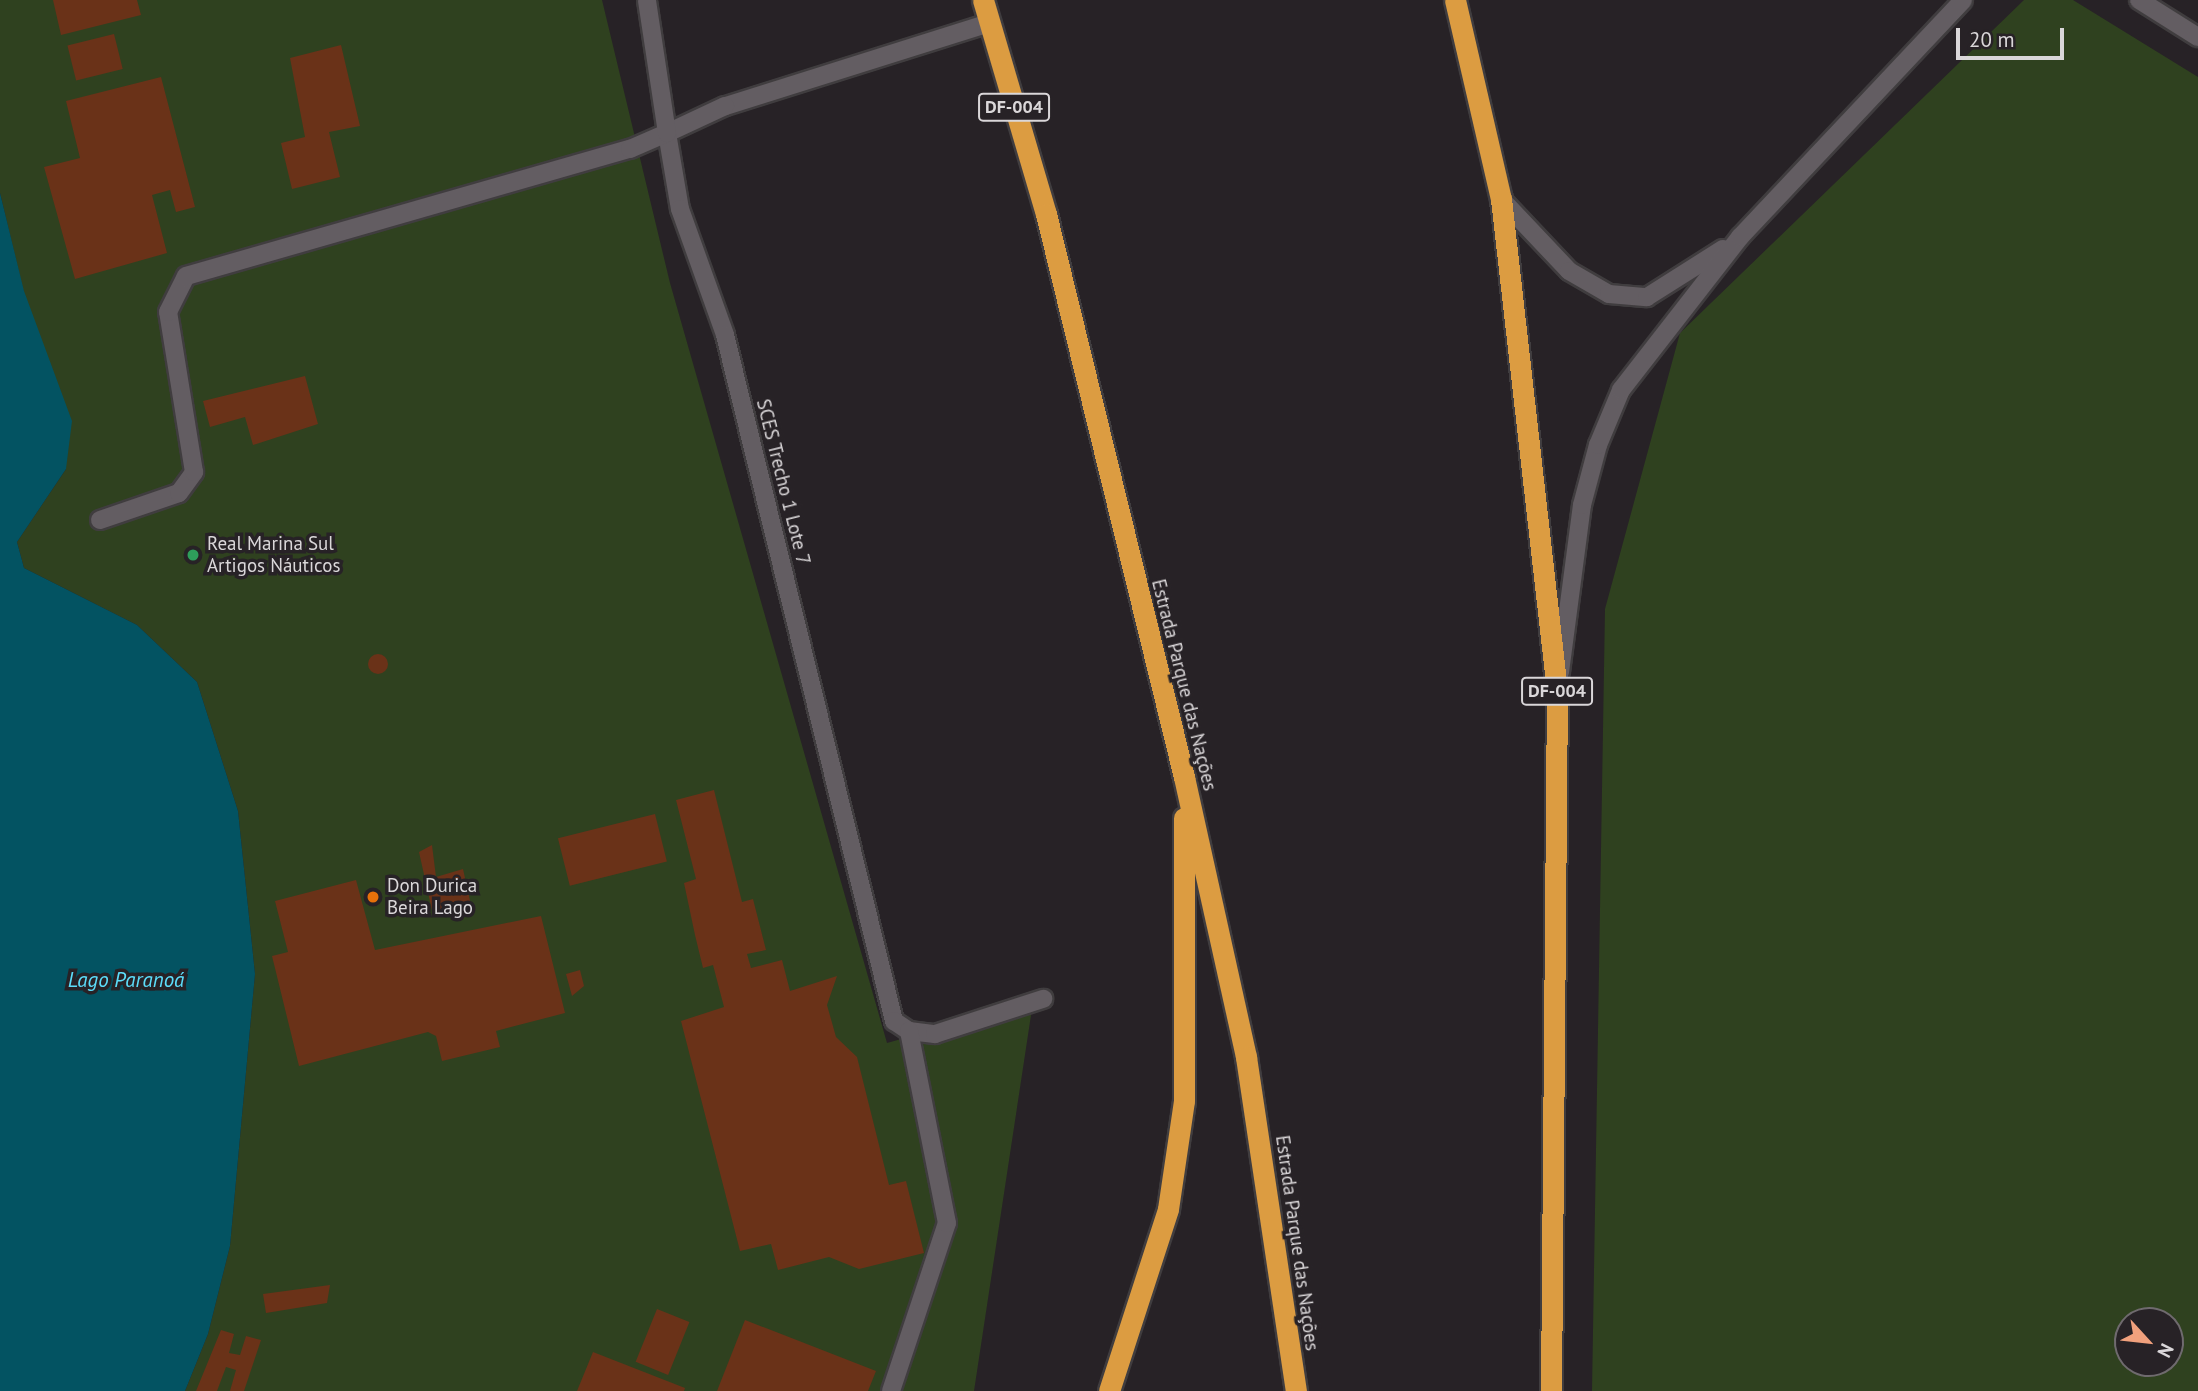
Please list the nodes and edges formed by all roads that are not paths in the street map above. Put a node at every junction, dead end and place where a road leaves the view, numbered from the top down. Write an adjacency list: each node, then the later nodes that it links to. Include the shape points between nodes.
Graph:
1 (647, 0): 8 (street, SCES Trecho 1 Lote 7)
2 (984, 0): 6 (highway, Estrada Parque das Nações / DF-004)
3 (1455, 0): 9 (highway, DF-004)
4 (1963, 0): 10 (street)
5 (2138, 0): 7 (street)
6 (989, 23): 8 (street, via 724,106); 13 (highway, Estrada Parque das Nações / DF-004, via 1045,214)
7 (2198, 37)
8 (667, 133): 11 (street, via 630,149 186,276 168,312 194,472 179,493); 15 (street, SCES Trecho 1 Lote 7, via 680,209 725,335 887,1002 894,1021)
9 (1502, 199): 10 (street, via 1569,271 1590,286 1632,300 1663,289); 12 (highway, DF-004)
10 (1740, 237): 12 (street, via 1643,356 1598,445 1583,505)
11 (100, 520)
12 (1557, 689): 19 (highway, DF-004)
13 (1184, 777): 17 (highway, via 1184,1101 1168,1209); 18 (highway, Estrada Parque das Nações / DF-004, via 1246,1057)
14 (1043, 999): 15 (street, via 935,1034)
15 (909, 1031): 16 (street, via 947,1223)
16 (891, 1391)
17 (1109, 1391)
18 (1296, 1391)
19 (1551, 1391)

